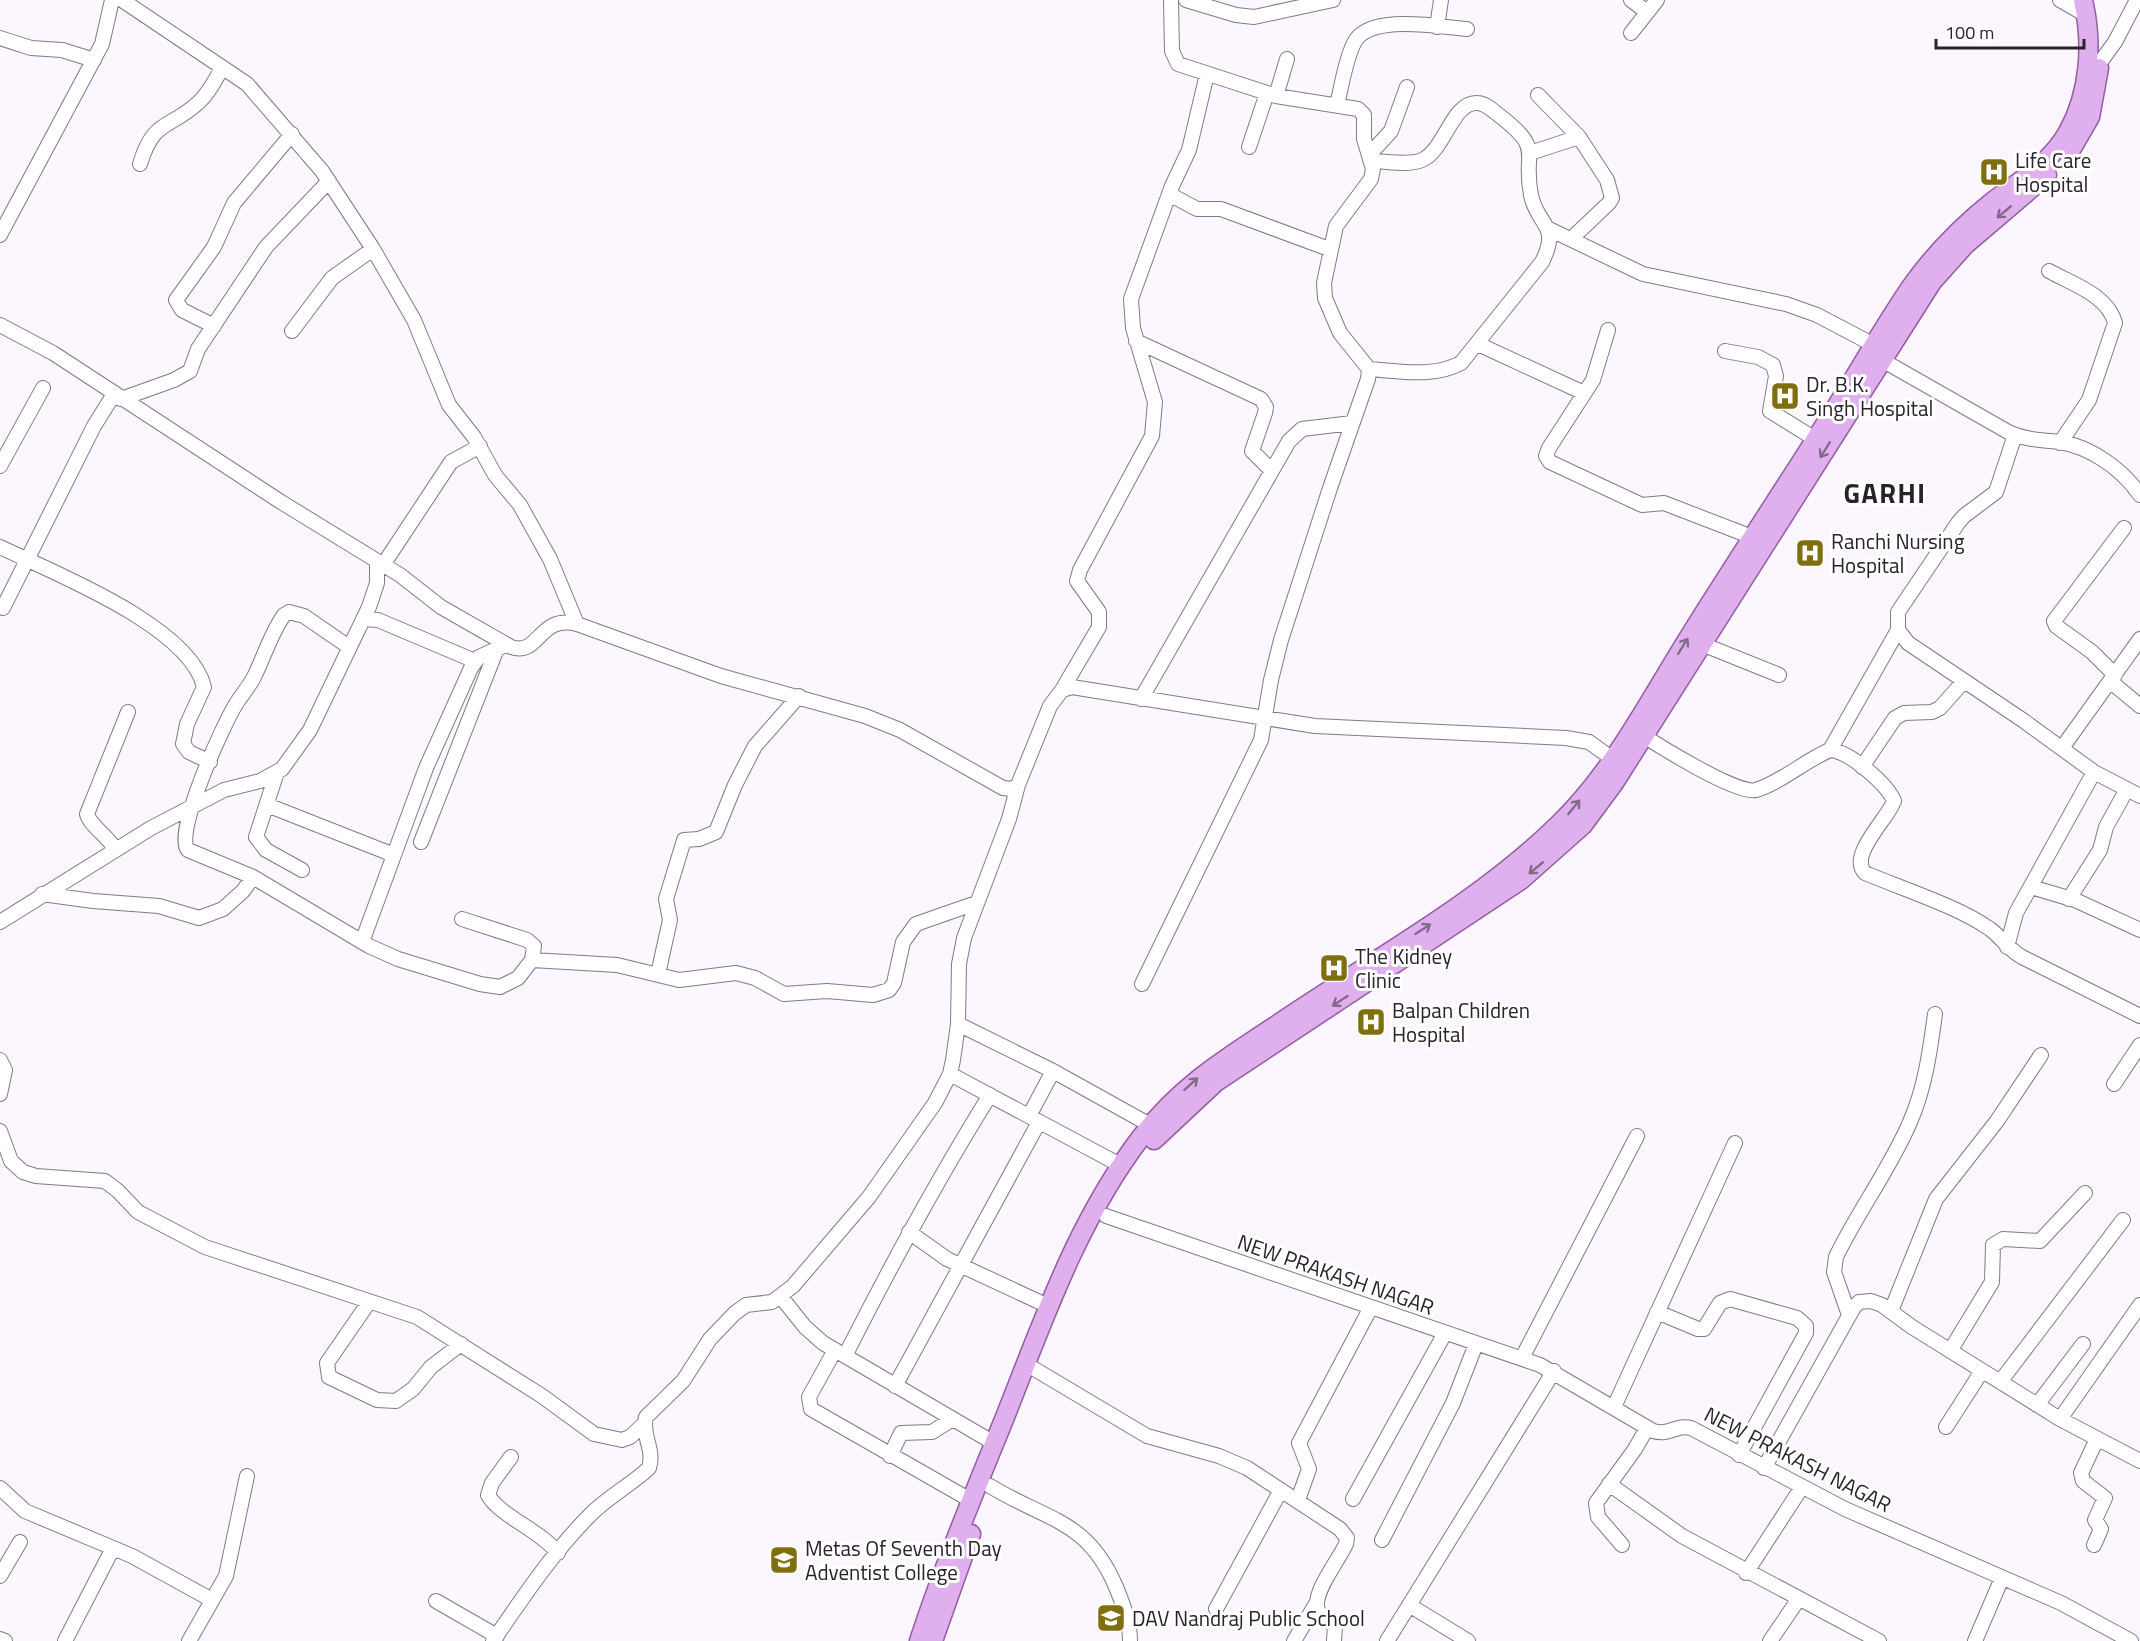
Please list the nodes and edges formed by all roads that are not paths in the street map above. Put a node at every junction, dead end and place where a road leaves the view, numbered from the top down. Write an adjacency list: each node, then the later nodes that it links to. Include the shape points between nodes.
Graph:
1 (112, 0): 18 (street, via 105,35)
2 (122, 0): 20 (street)
3 (1171, 0): 21 (street, via 1174,60)
4 (1186, 0): 5 (street, via 1254,17)
5 (1333, 0)
6 (1441, 0): 13 (street)
7 (1631, 0): 12 (street)
8 (1657, 0): 12 (street)
9 (2060, 0): 11 (street)
10 (2137, 0): 19 (street)
11 (2088, 5): 19 (main road); 47 (main road, via 2085,83 2071,127 2060,145 2033,172 1946,242 1911,287)
12 (1647, 12): 15 (street)
13 (1437, 27): 14 (street); 25 (street, via 1380,25 1360,33)
14 (1467, 28)
15 (1631, 33)
16 (0, 38): 18 (street)
17 (1287, 59): 23 (street)
18 (94, 60): 35 (street)
19 (2099, 64): 47 (main road, one-way to 47, via 2090,117 2070,151 1949,260)
20 (222, 68): 26 (street, via 253,89); 31 (street, via 201,100 151,136)
21 (1207, 74): 23 (street); 33 (street, via 1189,150)
22 (1407, 87): 30 (street, via 1392,131)
23 (1272, 94): 25 (street); 28 (street)
24 (1538, 95): 27 (street)
25 (1337, 105): 30 (street, via 1364,115 1364,140)
26 (292, 134): 32 (street); 41 (street, via 234,203 214,247 176,300 182,310)
27 (1579, 137): 29 (street); 36 (street, via 1607,180 1612,198)
28 (1249, 147)
29 (1530, 153): 30 (street, via 1519,131 1476,102 1461,109 1435,149 1422,160); 34 (street, via 1531,197)
30 (1370, 158): 38 (street, via 1371,179 1339,220)
31 (141, 164)
32 (328, 181): 37 (street); 41 (street, via 266,247)
33 (1169, 194): 38 (street, via 1197,209 1221,208); 44 (street, via 1131,299)
34 (1549, 229): 36 (street); 45 (street, via 1550,242 1542,262)
35 (0, 234)
36 (1571, 239): 47 (street, via 1656,278 1804,310)
37 (373, 249): 43 (street, via 332,278); 56 (street, via 414,320 449,405)
38 (1329, 249): 48 (street, via 1325,298 1340,333)
39 (2049, 271): 55 (street, via 2102,301 2115,323 2089,400)
40 (0, 325): 51 (street, via 53,353)
41 (214, 326): 51 (street, via 198,349 190,371 174,380)
42 (1608, 330): 50 (street, via 1597,370)
43 (292, 332)
44 (1136, 341): 58 (street, via 1261,399 1265,413 1252,451); 77 (street, via 1155,402 1152,436 1080,570 1077,581 1099,612 1099,627)
45 (1478, 344): 48 (street, via 1461,363 1440,372); 50 (street)
46 (1725, 351): 54 (street, via 1758,357 1773,365 1776,376 1770,411)
47 (1878, 353): 53 (street); 54 (main road); 70 (main road, one-way to 70)
48 (1369, 369): 52 (street)
49 (43, 388): 57 (street)
50 (1584, 393): 61 (street, via 1549,448 1546,456 1550,462 1642,505 1664,503)
51 (118, 397): 63 (street, via 94,426); 64 (street)
52 (1352, 423): 58 (street, via 1302,429 1289,441); 82 (street, via 1287,622 1270,680)
53 (2015, 435): 55 (street); 68 (street, via 1996,492 1958,523 1898,612)
54 (1815, 439): 61 (main road)
55 (2060, 442): 59 (street, via 2096,455 2122,474)
56 (480, 446): 64 (street, via 451,462); 67 (street, via 550,559)
57 (0, 466)
58 (1271, 470): 79 (street)
59 (2140, 495)
60 (2124, 528): 75 (street, via 2054,621 2092,652)
61 (1752, 537): 83 (main road, one-way to 61)
62 (0, 547): 63 (street)
63 (28, 560): 65 (street); 86 (street, via 119,604 188,659 204,687 187,724 183,744 189,752)
64 (380, 564): 66 (street); 72 (street)
65 (3, 608)
66 (363, 619): 71 (street); 73 (street, via 378,620)
67 (577, 624): 72 (street, via 567,621 549,626 527,648); 78 (street, via 721,676)
68 (1898, 630): 76 (street, via 1908,643); 85 (street)
69 (2140, 639): 75 (street)
70 (1702, 644): 74 (street); 83 (main road)
71 (349, 647): 86 (street, via 304,616 289,612 284,615 249,687 235,705); 89 (street, via 310,730)
72 (501, 648): 73 (street); 96 (street)
73 (475, 661): 98 (street, via 426,768)
74 (1779, 675)
75 (2113, 678): 80 (street); 84 (street)
76 (1964, 681): 84 (street); 88 (street, via 1940,708 1895,718)
77 (1062, 690): 79 (street, via 1082,688); 91 (street, via 1050,706)
78 (799, 696): 91 (street, via 900,730 1004,789); 111 (street, via 755,746 716,832 684,840 666,899 670,920)
79 (1141, 699): 82 (street)
80 (2140, 705)
81 (128, 712): 97 (street, via 87,814 91,824 105,834)
82 (1264, 718): 87 (street, via 1327,728 1566,738 1589,741); 112 (street, via 1261,740)
83 (1638, 732): 85 (street, via 1728,784 1747,790 1760,788); 87 (main road)
84 (2062, 748): 90 (street)
85 (1830, 750): 88 (street, via 1844,753)
86 (210, 762): 95 (street)
87 (1619, 762): 125 (main road, one-way to 87, via 1205,1071 1452,910 1508,869 1564,820); 131 (main road, one-way to 131, via 1583,825 1521,880 1199,1096 1153,1141)
88 (1862, 767): 109 (street, via 1886,786 1894,801 1863,849 1860,868 1970,918 1991,930)
89 (278, 772): 94 (street); 95 (street)
90 (2094, 772): 92 (street); 101 (street)
91 (1018, 785): 104 (street)
92 (2127, 789): 93 (street); 103 (street, via 2109,820 2100,850)
93 (2140, 796)
94 (267, 805): 98 (street); 99 (street, via 257,826 256,840)
95 (191, 806): 97 (street); 100 (street, via 185,846)
96 (421, 842)
97 (115, 849): 102 (street)
98 (393, 855): 108 (street)
99 (302, 870)
100 (253, 877): 102 (street, via 224,909 199,918 159,906); 108 (street)
101 (2031, 887): 103 (street); 109 (street, via 2016,913)
102 (42, 894): 106 (street)
103 (2069, 898): 107 (street)
104 (976, 903): 111 (street, via 916,924 903,942 894,983 882,993 784,994 755,978 736,973 689,980); 115 (street, via 961,952)
105 (462, 919): 110 (street, via 527,940 534,946)
106 (0, 922)
107 (2140, 930)
108 (362, 942): 110 (street, via 398,959 490,986 500,987 518,978)
109 (2007, 947): 114 (street)
110 (532, 960): 111 (street, via 617,965)
111 (658, 974)
112 (1142, 984)
113 (1935, 1014): 142 (street, via 1926,1074 1910,1122 1836,1257 1834,1272)
114 (2140, 1016)
115 (958, 1024): 119 (street); 120 (street)
116 (2140, 1045): 121 (street)
117 (2041, 1055): 140 (street, via 1997,1121 1936,1200)
118 (0, 1059): 122 (street, via 5,1070)
119 (1053, 1071): 124 (street); 125 (street)
120 (950, 1074): 123 (street); 135 (street, via 935,1103 869,1197)
121 (2114, 1084)
122 (0, 1094)
123 (990, 1095): 124 (street); 133 (street)
124 (1034, 1119): 129 (street); 134 (street)
125 (1152, 1126): 129 (main road)
126 (0, 1131): 136 (street, via 11,1161 23,1172 105,1181 138,1212 191,1241)
127 (1637, 1136): 150 (street)
128 (1735, 1143): 141 (street)
129 (1122, 1166): 138 (main road, via 1077,1244)
130 (2085, 1193): 148 (street, via 2040,1241 2003,1239 1994,1245 1992,1282)
131 (1106, 1216): 139 (street, NEW PRAKASH NAGAR); 151 (main road)
132 (2123, 1220): 154 (street)
133 (909, 1232): 134 (street); 149 (street)
134 (959, 1264): 138 (street); 155 (street)
135 (781, 1297): 149 (street, via 813,1335); 160 (street, via 746,1305 728,1319 683,1381 646,1417)
136 (369, 1302): 145 (street, via 417,1317); 145 (street, via 326,1369 329,1377 377,1400 396,1401 405,1395 431,1367)
137 (2140, 1305): 143 (street)
138 (1048, 1306): 151 (main road)
139 (1370, 1309): 144 (street, NEW PRAKASH NAGAR); 178 (street, via 1299,1443 1309,1469)
140 (1891, 1311): 142 (street, via 1871,1301 1859,1302); 148 (street)
141 (1657, 1312): 157 (street); 165 (street, via 1704,1329 1720,1303 1730,1299 1797,1318 1806,1326 1806,1333)
142 (1849, 1315): 169 (street)
143 (2133, 1323): 158 (street)
144 (1445, 1333): 146 (street, NEW PRAKASH NAGAR); 176 (street)
145 (461, 1344): 160 (street, via 594,1434 622,1440)
146 (1476, 1344): 150 (street, NEW PRAKASH NAGAR); 179 (street, via 1453,1403)
147 (2083, 1344): 156 (street)
148 (1950, 1351): 153 (street)
149 (840, 1353): 155 (street); 167 (street, via 809,1397 811,1409)
150 (1522, 1358): 152 (street, NEW PRAKASH NAGAR)
151 (1030, 1367): 164 (main road); 172 (main road); 175 (street, via 1147,1436 1234,1462)
152 (1554, 1371): 157 (street, NEW PRAKASH NAGAR); 192 (street)
153 (1982, 1371): 154 (street); 161 (street)
154 (2000, 1382): 156 (street)
155 (895, 1386): 159 (street)
156 (2037, 1405): 158 (street)
157 (1614, 1407): 162 (street, NEW PRAKASH NAGAR)
158 (2060, 1419): 163 (street)
159 (951, 1420): 164 (street); 167 (street, via 932,1432 901,1433)
160 (644, 1424): 184 (street, via 651,1453 649,1468 597,1509)
161 (1946, 1427)
162 (1647, 1428): 165 (street, NEW PRAKASH NAGAR, via 1664,1434 1684,1426 1691,1428); 171 (street)
163 (2097, 1439): 168 (street); 182 (street, via 2081,1473 2084,1481 2105,1498 2095,1520 2101,1529)
164 (994, 1443): 177 (main road)
165 (1739, 1455): 169 (street, NEW PRAKASH NAGAR)
166 (511, 1456): 184 (street, via 488,1495)
167 (890, 1456): 177 (street)
168 (2140, 1461)
169 (1764, 1468): 173 (street, NEW PRAKASH NAGAR)
170 (247, 1476): 188 (street, via 231,1562 222,1587)
171 (1609, 1484): 181 (street, via 1599,1497 1595,1512); 185 (street, via 1666,1527)
172 (990, 1486): 202 (main road); 203 (street, via 1067,1526 1094,1547 1119,1594)
173 (1802, 1487): 185 (street); 187 (street, NEW PRAKASH NAGAR)
174 (0, 1488): 183 (street, via 25,1511)
175 (1281, 1490): 178 (street); 193 (street)
176 (1353, 1499)
177 (972, 1500): 201 (main road)
178 (1298, 1500): 191 (street, via 1347,1538)
179 (1382, 1540)
180 (20, 1542): 186 (street)
181 (1622, 1545)
182 (2094, 1545)
183 (113, 1548): 188 (street); 199 (street)
184 (558, 1553): 196 (street)
185 (1746, 1573): 189 (street)
186 (0, 1576)
187 (2002, 1578): 209 (street); 210 (street, NEW PRAKASH NAGAR, via 2061,1603)
188 (212, 1600): 200 (street)
189 (1798, 1600): 197 (street); 208 (street)
190 (435, 1601): 196 (street)
191 (1317, 1602): 204 (street); 205 (street, via 1320,1614 1335,1627)
192 (1409, 1605): 206 (street); 207 (street)
193 (1216, 1609)
194 (2140, 1632): 210 (street)
195 (0, 1638): 198 (street)
196 (495, 1638)
197 (1772, 1640)
198 (5, 1641)
199 (65, 1641)
200 (189, 1641)
201 (919, 1641)
202 (933, 1641)
203 (1130, 1641)
204 (1294, 1641)
205 (1334, 1641)
206 (1387, 1641)
207 (1468, 1641)
208 (1879, 1641)
209 (1975, 1641)
210 (2133, 1641)

